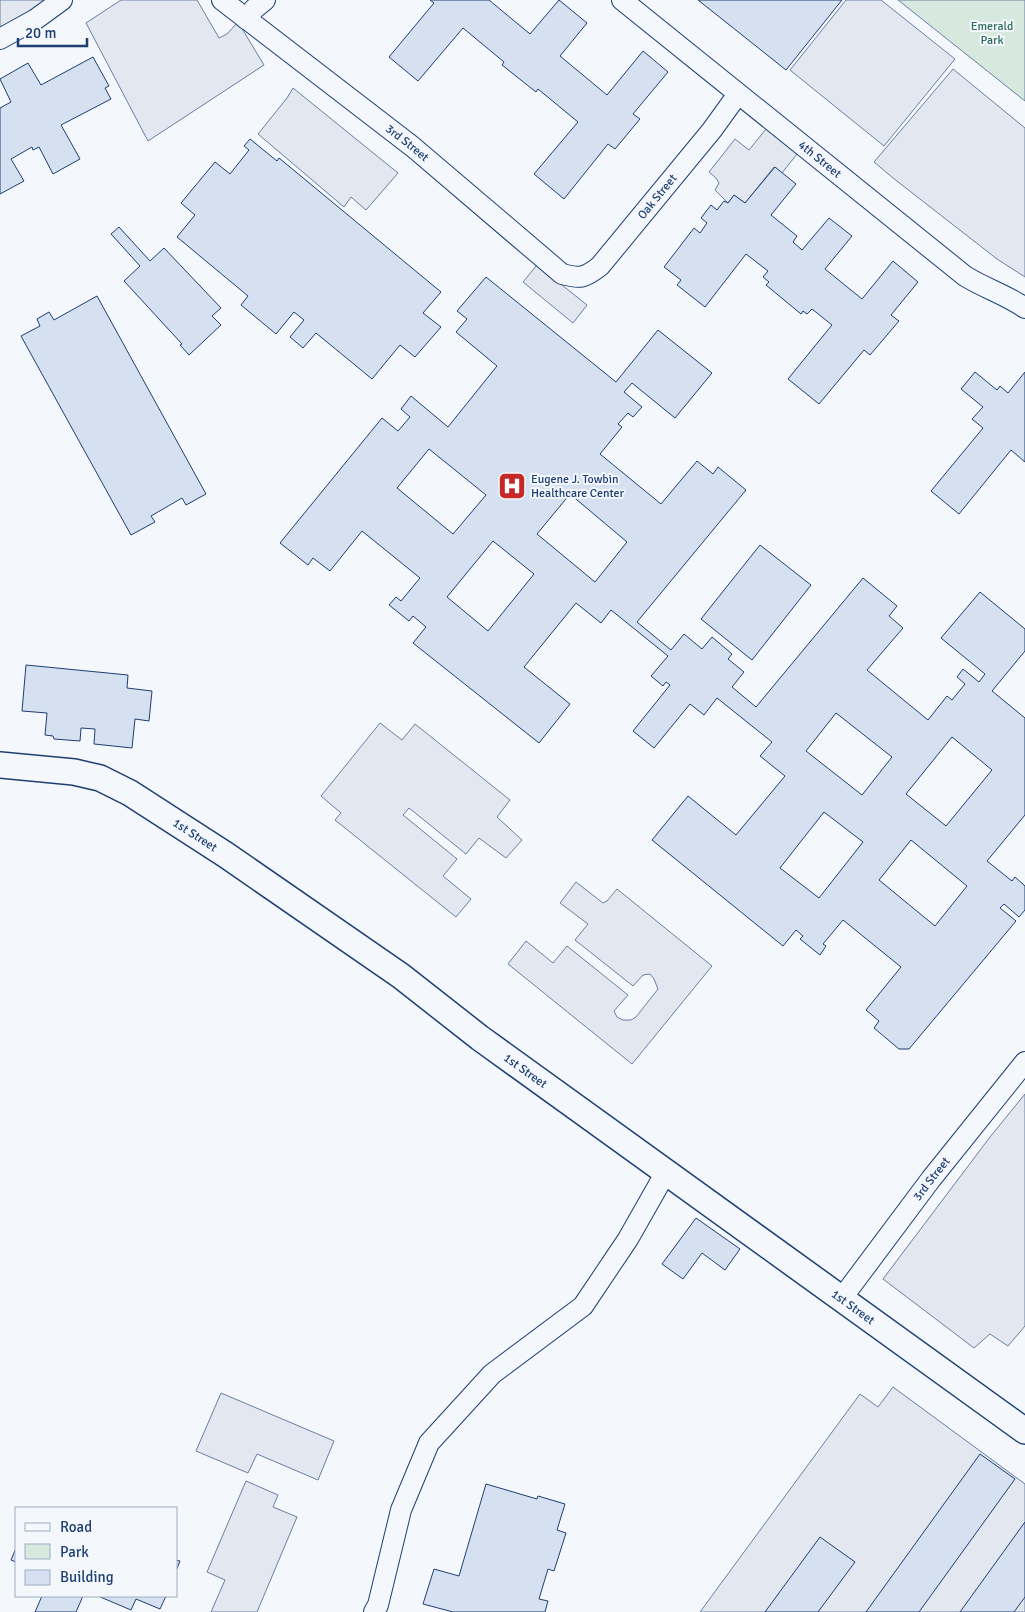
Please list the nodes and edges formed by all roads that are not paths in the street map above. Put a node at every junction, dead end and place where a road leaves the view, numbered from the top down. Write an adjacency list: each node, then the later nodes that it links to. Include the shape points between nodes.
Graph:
1 (62, 0): 6 (street)
2 (222, 0): 5 (street, 3rd Street)
3 (265, 0): 5 (street)
4 (622, 0): 7 (street, 4th Street)
5 (246, 19): 8 (street, 3rd Street, via 413,147)
6 (0, 39)
7 (738, 94): 8 (street, Oak Street, via 600,266 583,277); 9 (street, 4th Street, via 965,276)
8 (562, 274)
9 (1025, 308)
10 (0, 765): 12 (street, 1st Street, via 74,772 100,778 130,793 228,856 401,976 458,1022)
11 (1025, 1062): 13 (street, 3rd Street, via 931,1179)
12 (666, 1172): 13 (street, 1st Street); 15 (street, via 628,1240 583,1306 492,1374 429,1444 401,1510)
13 (842, 1298): 14 (street, 1st Street)
14 (1025, 1431)
15 (374, 1612)

